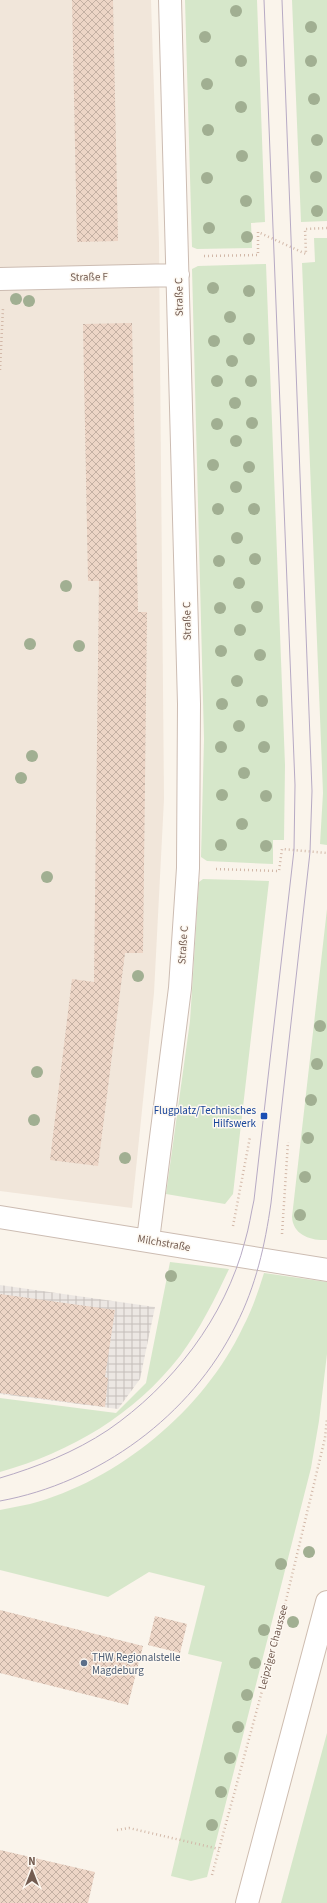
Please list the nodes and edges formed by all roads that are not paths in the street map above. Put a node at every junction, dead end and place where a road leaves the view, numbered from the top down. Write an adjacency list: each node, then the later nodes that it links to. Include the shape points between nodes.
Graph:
1 (170, 0): 2 (street, Straße C)
2 (178, 266): 3 (street, Straße F); 5 (street, Straße C, via 189,704 188,868 180,988)
3 (1, 279)
4 (0, 1217): 5 (street, Milchstraße)
5 (148, 1240): 6 (street, Milchstraße)
6 (327, 1270)
7 (327, 1602): 8 (street)
8 (247, 1903)

